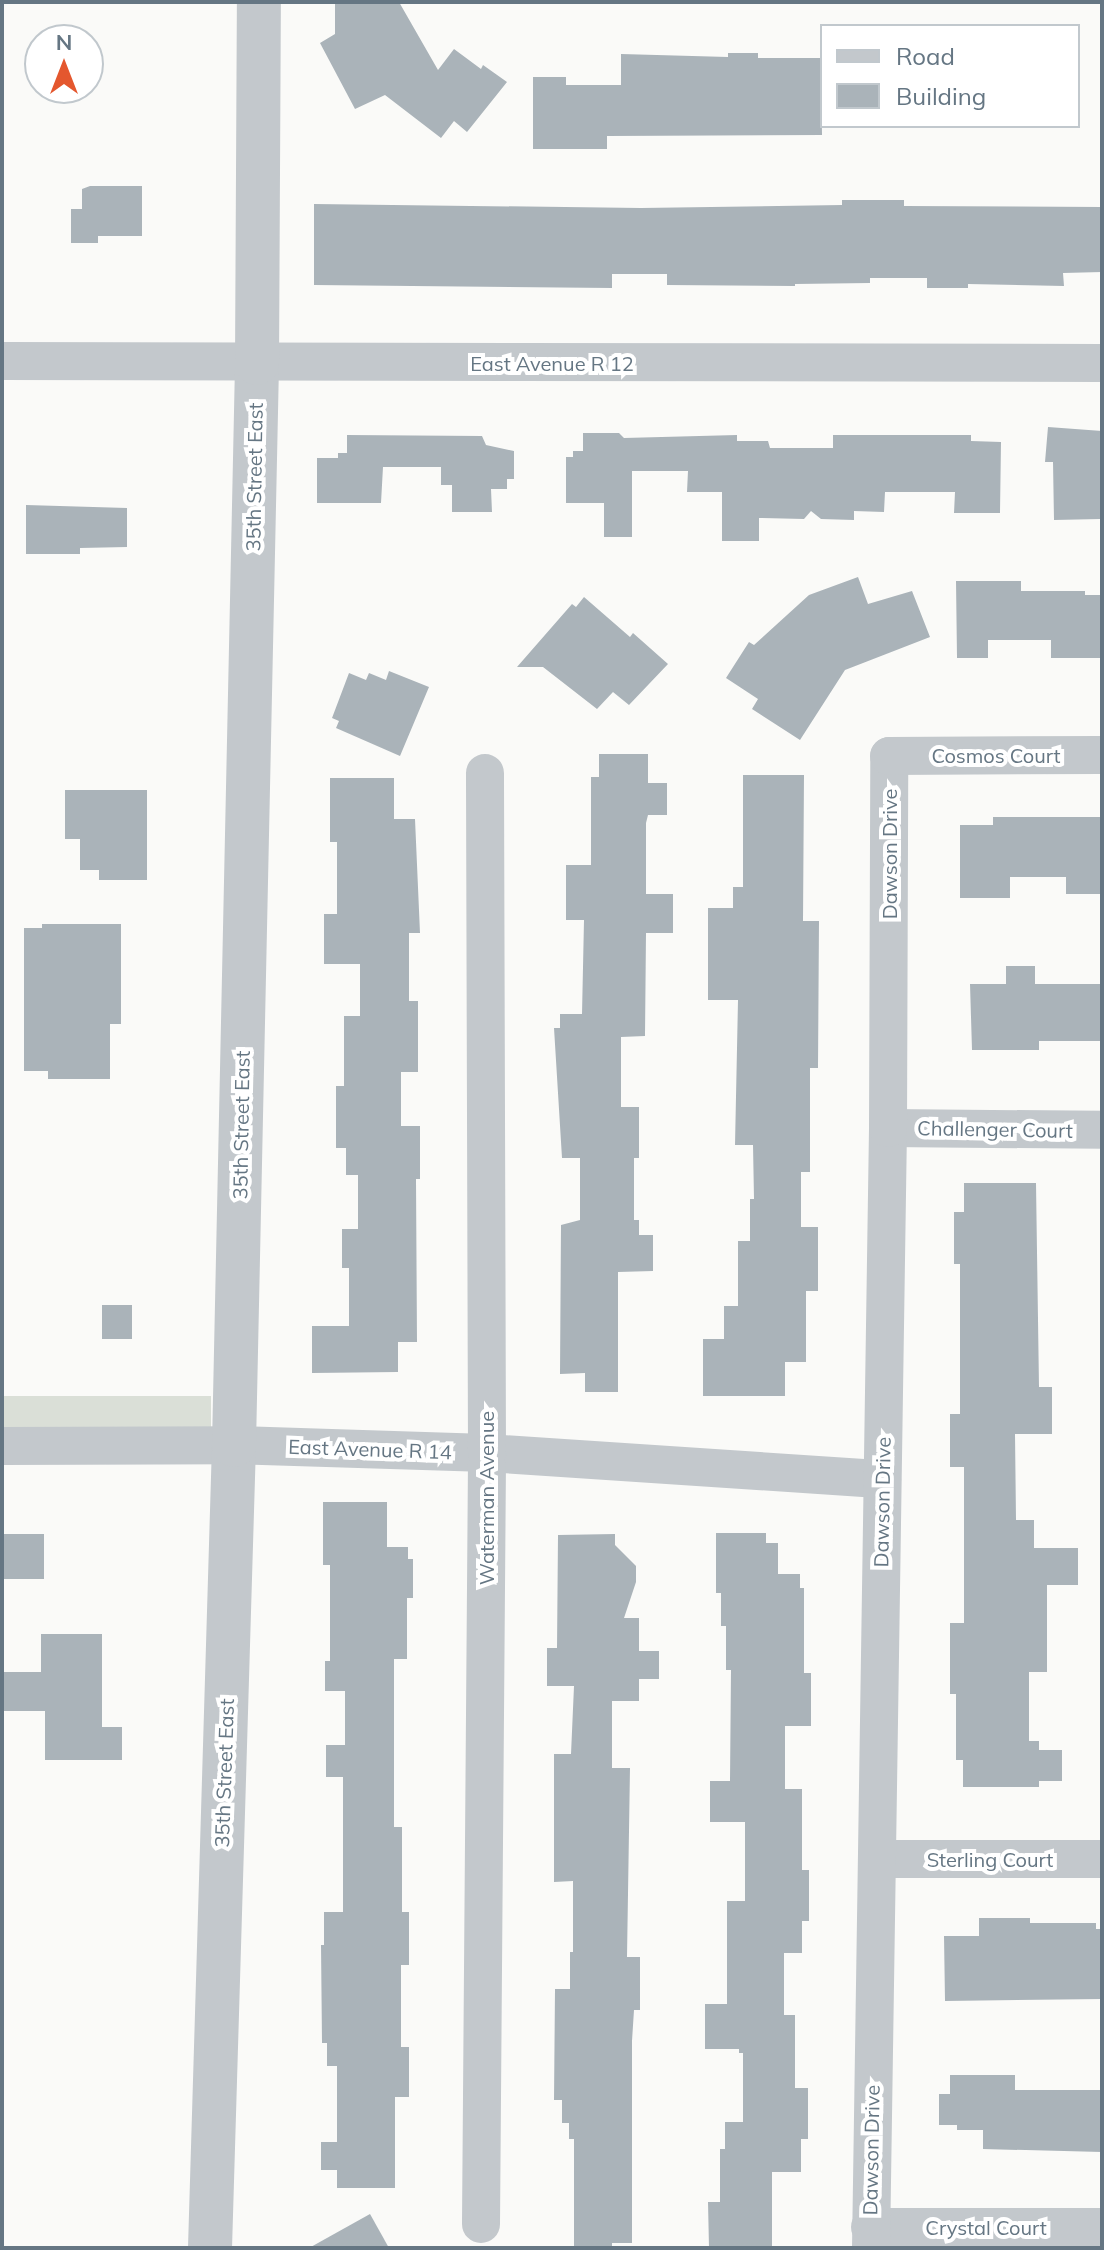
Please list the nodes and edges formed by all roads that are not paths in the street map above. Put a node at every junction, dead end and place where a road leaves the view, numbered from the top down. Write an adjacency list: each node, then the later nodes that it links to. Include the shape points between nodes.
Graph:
1 (259, 2): 3 (street, 35th Street East)
2 (2, 361): 3 (street, East Avenue R 12)
3 (257, 363): 4 (street, East Avenue R 12); 10 (street, 35th Street East)
4 (1102, 363)
5 (1102, 755): 6 (street, Cosmos Court)
6 (889, 756): 8 (street, Dawson Drive)
7 (485, 773): 12 (street, Waterman Avenue)
8 (888, 1128): 9 (street, Challenger Court); 13 (street, Dawson Drive)
9 (1102, 1130)
10 (234, 1445): 11 (street, East Avenue R 14); 12 (street, East Avenue R 14); 19 (street, 35th Street East)
11 (2, 1446)
12 (487, 1453): 13 (street, East Avenue R 14); 16 (street, Waterman Avenue)
13 (882, 1479): 14 (street, Dawson Drive)
14 (878, 1859): 15 (street, Sterling Court); 18 (street, Dawson Drive)
15 (1102, 1859)
16 (481, 2224)
17 (1102, 2227): 18 (street, Crystal Court)
18 (870, 2238)
19 (210, 2248)

